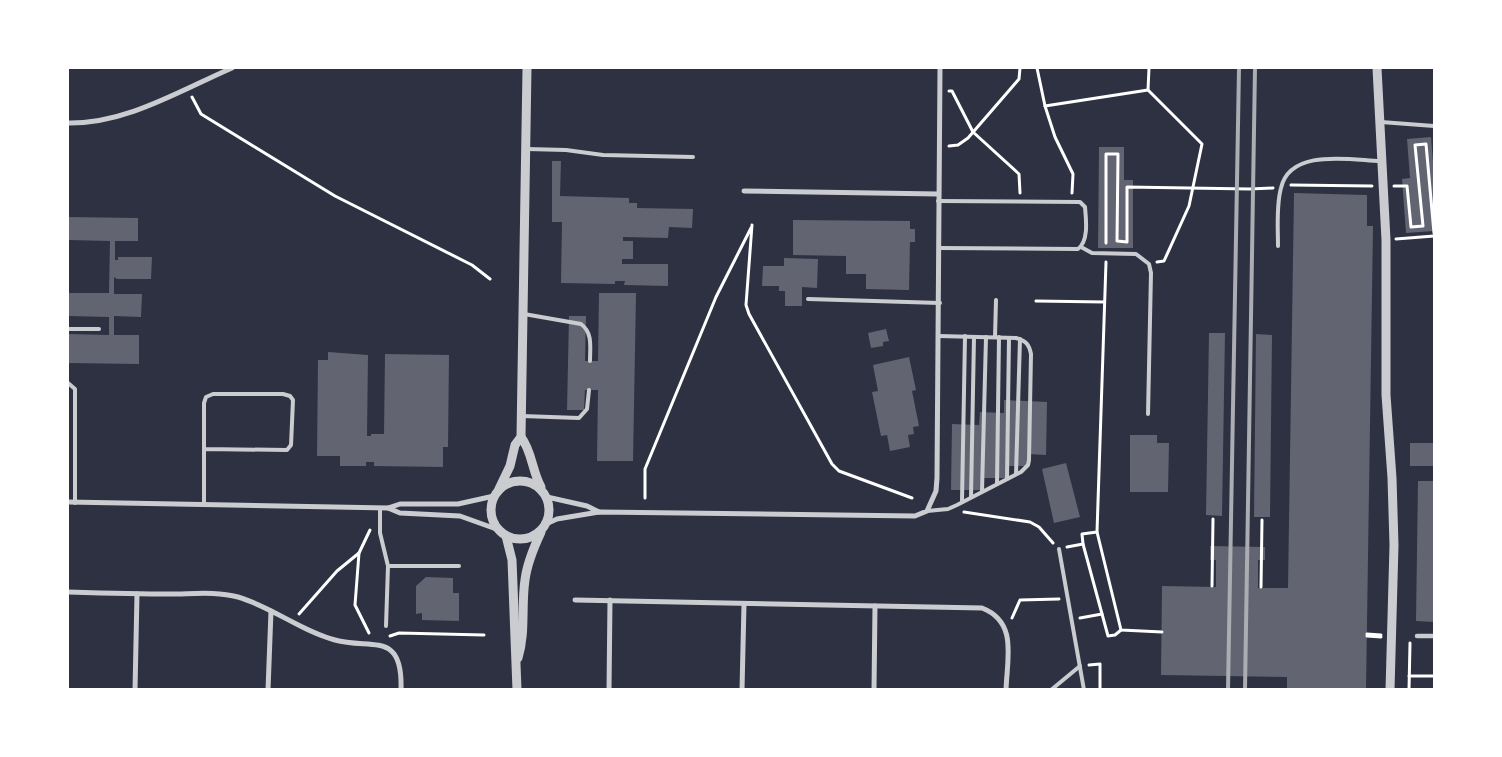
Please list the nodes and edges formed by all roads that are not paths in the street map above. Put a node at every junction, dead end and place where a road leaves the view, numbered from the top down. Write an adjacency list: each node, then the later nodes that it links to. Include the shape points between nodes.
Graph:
1 (232, 68): 6 (street, via 114,119)
2 (527, 68): 8 (street)
3 (940, 68): 12 (street)
4 (1377, 68): 5 (street)
5 (1380, 122): 7 (lane); 10 (street)
6 (68, 123)
7 (1434, 126)
8 (527, 149): 9 (lane); 20 (street)
9 (693, 157)
10 (1382, 161): 14 (lane, via 1328,159 1308,162 1293,169 1281,188); 79 (street, via 1386,240 1386,395 1394,545)
11 (744, 190): 12 (street)
12 (938, 194): 13 (street)
13 (938, 201): 15 (lane, via 1080,202 1085,206 1085,240); 16 (street)
14 (1278, 246)
15 (1081, 247): 16 (lane); 33 (lane, via 1092,253 1136,254 1149,264)
16 (939, 248): 19 (street)
17 (808, 300): 19 (lane)
18 (996, 300): 27 (lane)
19 (940, 303): 23 (street)
20 (524, 314): 30 (lane, via 581,324 590,335); 34 (street)
21 (68, 329): 22 (lane)
22 (99, 329)
23 (939, 336): 24 (lane); 50 (street, via 936,490)
24 (965, 336): 25 (lane); 44 (lane)
25 (974, 337): 26 (lane); 43 (lane)
26 (986, 337): 27 (lane); 40 (lane)
27 (997, 337): 28 (lane); 39 (lane)
28 (1009, 338): 29 (lane); 38 (lane)
29 (1020, 339): 37 (lane); 37 (lane, via 1029,345 1031,354 1029,454 1028,465)
30 (590, 361)
31 (68, 383): 46 (lane, via 75,389)
32 (590, 390): 34 (lane, via 587,409 579,418)
33 (1148, 414)
34 (522, 416): 35 (street)
35 (521, 437): 41 (street); 42 (street, via 528,446 534,474)
36 (204, 449): 36 (lane, via 204,403 209,395 290,396 291,445 287,450); 47 (lane)
37 (1016, 474): 38 (lane)
38 (1008, 479): 39 (lane)
39 (996, 484): 40 (lane)
40 (982, 491): 43 (lane)
41 (497, 492): 42 (street, via 507,483 525,481); 49 (street, via 458,504 400,504); 53 (street, via 491,514)
42 (544, 493): 51 (street); 52 (street, via 549,515)
43 (971, 497): 44 (lane)
44 (962, 501): 50 (lane, via 948,508)
45 (68, 502): 46 (street)
46 (74, 502): 47 (street)
47 (204, 505): 48 (street)
48 (380, 508): 49 (street); 55 (lane, via 380,533)
49 (388, 508): 53 (street, via 400,513 460,516)
50 (927, 511): 51 (street, via 915,516)
51 (598, 512): 52 (street, via 557,519)
52 (543, 528): 53 (street, via 524,539); 67 (street, via 525,580 522,643)
53 (502, 533): 67 (street, via 512,560 514,642)
54 (1059, 549): 68 (lane)
55 (388, 566): 56 (lane); 64 (lane)
56 (459, 566)
57 (68, 592): 58 (street)
58 (137, 594): 63 (street, via 226,594); 69 (street)
59 (575, 600): 60 (street)
60 (610, 600): 61 (street); 73 (street)
61 (744, 604): 62 (street); 74 (street)
62 (875, 606): 75 (street); 76 (street, via 982,608 994,614 1008,634)
63 (270, 611): 70 (street); 71 (street, via 335,640 373,643 386,648 400,666)
64 (386, 626)
65 (1417, 636): 66 (street)
66 (1434, 636)
67 (518, 659): 72 (street)
68 (1080, 666): 77 (lane); 78 (lane)
69 (136, 690)
70 (268, 690)
71 (401, 690)
72 (517, 690)
73 (609, 690)
74 (742, 690)
75 (874, 690)
76 (1006, 690)
77 (1051, 690)
78 (1084, 690)
79 (1390, 690)

